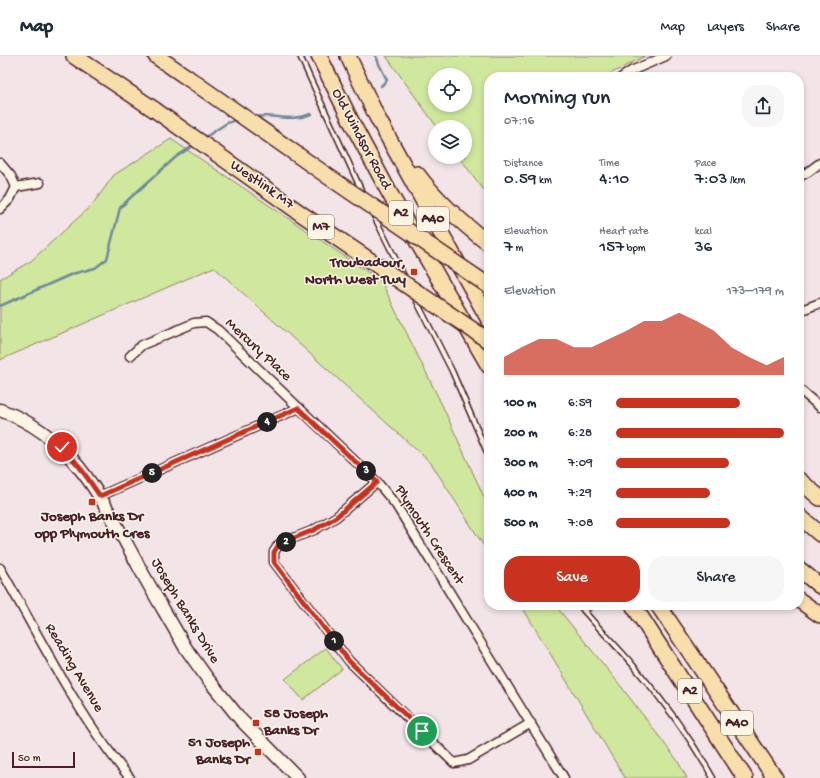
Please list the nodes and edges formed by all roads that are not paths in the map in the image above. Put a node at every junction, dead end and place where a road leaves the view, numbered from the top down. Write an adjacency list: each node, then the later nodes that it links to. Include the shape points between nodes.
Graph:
1 (74, 56): 20 (highway, Westlink M7 / M7, bridge)
2 (156, 56): 16 (highway, bridge)
3 (300, 56): 27 (lane, via 360,189 452,371)
4 (319, 56): 22 (highway, Old Windsor Road / A2, via 390,194)
5 (348, 56): 8 (highway, Old Windsor Road)
6 (666, 56): 7 (street)
7 (637, 72)
8 (377, 117): 15 (highway, via 424,184 443,205); 19 (highway, Old Windsor Road / A40)
9 (0, 163): 13 (street)
10 (820, 163): 11 (street)
11 (804, 174)
12 (40, 183): 13 (street)
13 (16, 187): 14 (street, via 10,199)
14 (0, 209)
15 (484, 240)
16 (484, 283)
17 (820, 303): 18 (street)
18 (804, 310)
19 (484, 311)
20 (484, 338)
21 (130, 356): 25 (street, Mercury Place, via 142,345 194,323 206,322 218,330)
22 (484, 357)
23 (804, 393): 24 (street)
24 (820, 407)
25 (298, 408): 28 (street, Plymouth Crescent); 30 (street)
26 (0, 410): 30 (street, Joseph Banks Drive, via 30,424 62,447)
27 (484, 445)
28 (377, 482): 42 (street, Plymouth Crescent, via 396,505); 42 (street, via 336,517 314,530 279,544 274,552 274,562 349,661 454,763 468,760)
29 (804, 484): 31 (highway)
30 (100, 496): 44 (street, Joseph Banks Drive, via 197,664 241,720)
31 (820, 498)
32 (804, 520): 33 (highway)
33 (820, 534)
34 (0, 568): 43 (street, Reading Avenue, via 67,689)
35 (804, 573): 36 (highway)
36 (820, 586)
37 (804, 603): 41 (highway)
38 (636, 610): 47 (highway, A2)
39 (662, 610): 48 (highway, A40)
40 (584, 611): 46 (lane, via 665,704)
41 (820, 615)
42 (531, 723): 45 (street, Plymouth Crescent)
43 (130, 778)
44 (298, 778)
45 (564, 778)
46 (713, 778)
47 (745, 778)
48 (775, 778)

